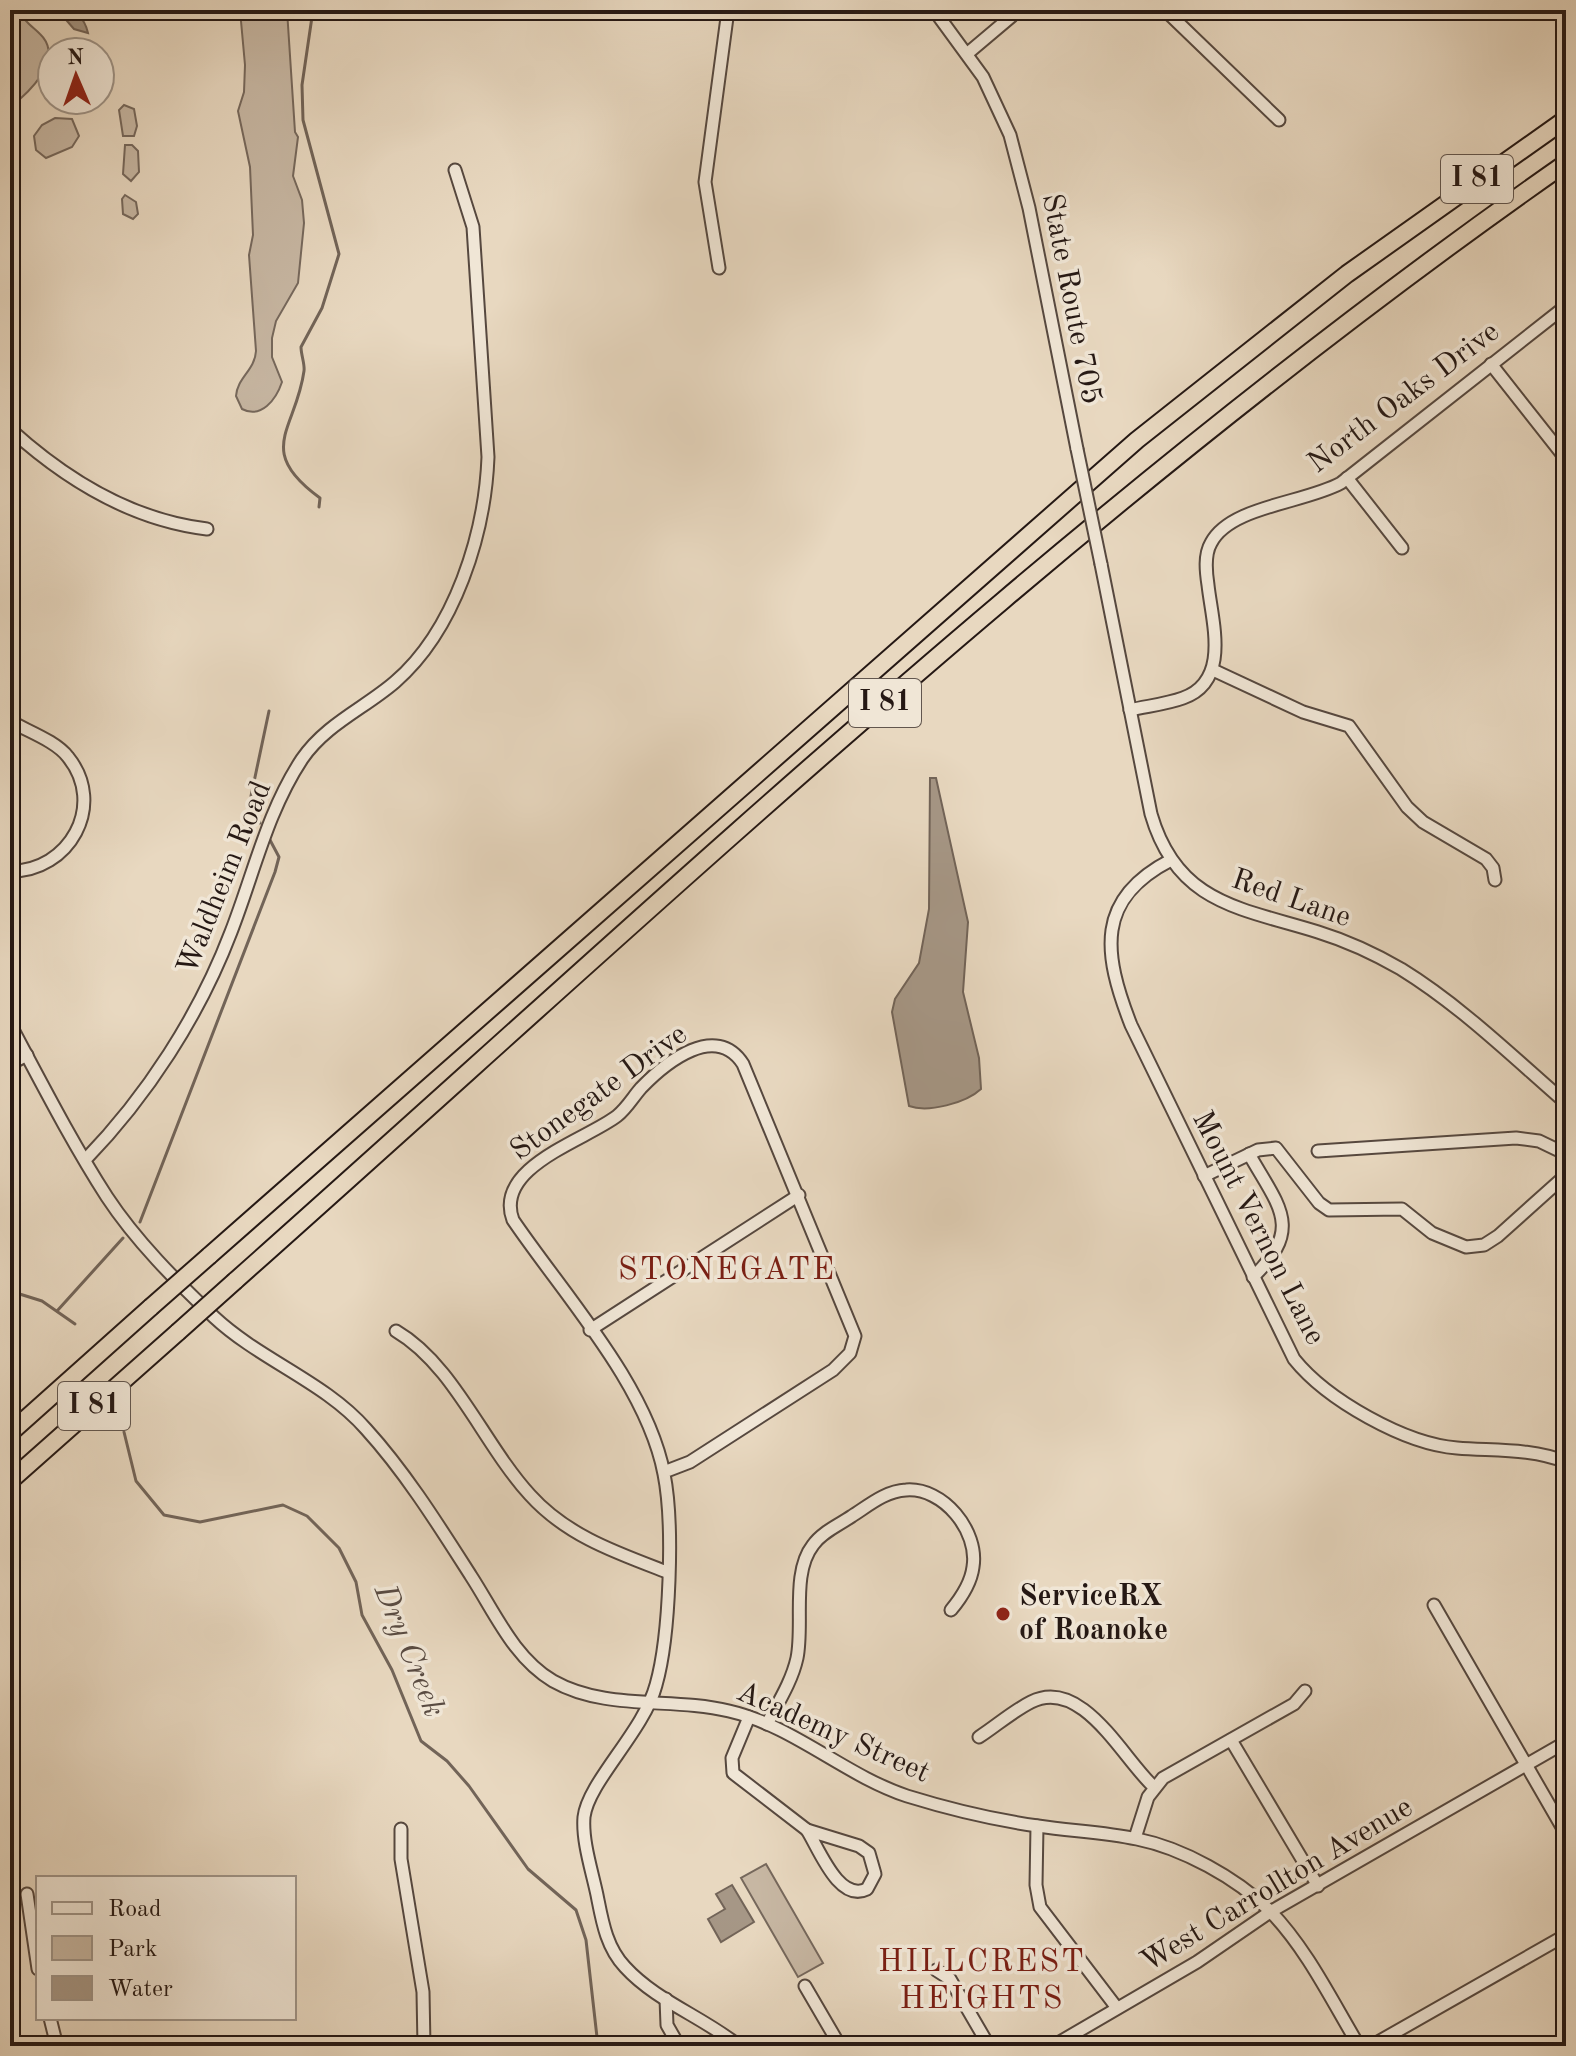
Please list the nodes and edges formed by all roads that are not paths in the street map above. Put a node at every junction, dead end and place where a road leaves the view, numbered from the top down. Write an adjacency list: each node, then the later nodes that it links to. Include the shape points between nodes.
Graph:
1 (728, 10): 10 (street, via 705,182)
2 (934, 10): 5 (street)
3 (1019, 10): 5 (street)
4 (1165, 10): 7 (street)
5 (968, 53): 18 (street, State Route 705, bridge, via 1000,109 1019,162)
6 (1566, 119): 39 (highway, I 81, bridge, via 1347,274 1137,440)
7 (1279, 120)
8 (1566, 163): 42 (highway, I 81, bridge, via 1262,389 903,686)
9 (455, 170): 32 (street, Waldheim Road, via 473,227 488,457 487,486 465,570 417,661 337,722 303,757 274,809 208,988 115,1130)
10 (719, 268)
11 (1566, 306): 12 (street, North Oaks Drive)
12 (1491, 364): 14 (street); 15 (street, North Oaks Drive)
13 (10, 429): 16 (street, via 104,497 152,517)
14 (1566, 459)
15 (1347, 478): 17 (street); 19 (street, North Oaks Drive, via 1323,493 1239,517 1210,544 1206,567 1216,652)
16 (207, 529)
17 (1402, 548)
18 (1101, 564): 20 (street, Red Lane)
19 (1213, 670): 20 (street, via 1186,698); 24 (street, via 1303,712 1349,726 1407,807 1486,859)
20 (1130, 710): 22 (street, Red Lane, via 1151,814)
21 (10, 721): 23 (street, via 66,753 80,774 84,805 69,847 53,861)
22 (1171, 860): 28 (street, Red Lane, via 1186,879 1217,900 1346,942 1401,970 1467,1017); 34 (street, Mount Vernon Lane, via 1124,894 1113,917 1114,954 1131,1025)
23 (10, 871)
24 (1495, 880)
25 (10, 1024): 26 (street, Academy Street)
26 (27, 1055): 27 (street); 32 (street, Academy Street)
27 (10, 1064)
28 (1566, 1103)
29 (1318, 1151): 31 (street, via 1516,1138 1539,1141)
30 (1249, 1154): 33 (street, via 1278,1149 1329,1210 1402,1209 1432,1233 1466,1247 1498,1236); 34 (street); 36 (street, via 1283,1218 1285,1233 1271,1260)
31 (1566, 1154)
32 (85, 1160): 47 (street, Academy Street, via 126,1223 216,1319 365,1428 530,1663 569,1688 614,1700)
33 (1566, 1175)
34 (1204, 1176): 36 (street, Mount Vernon Lane)
35 (799, 1195): 37 (street); 37 (street, Stonegate Drive, via 740,1059 717,1044 698,1046 646,1083 620,1114 579,1135 521,1178 511,1194 513,1220); 41 (street, Stonegate Drive, via 853,1324 850,1353 833,1370)
36 (1253, 1277): 40 (street, Mount Vernon Lane, via 1294,1359 1314,1381 1349,1404 1402,1434 1435,1445 1535,1453)
37 (590, 1330): 41 (street, Stonegate Drive, via 637,1399)
38 (396, 1331): 43 (street, via 426,1351 518,1482 548,1512 596,1545)
39 (10, 1433)
40 (1566, 1462)
41 (664, 1472): 43 (street, Stonegate Drive)
42 (10, 1481)
43 (667, 1572): 47 (street, Stonegate Drive, via 663,1646)
44 (1434, 1605): 53 (street)
45 (951, 1610): 49 (street, via 974,1565 963,1527 942,1500 929,1493 904,1490 882,1497 822,1535 808,1553 796,1663)
46 (1305, 1691): 51 (street, via 1294,1704)
47 (651, 1702): 48 (street, Academy Street, via 705,1706); 67 (street, Stonegate Drive, via 636,1733 591,1794 584,1826 608,1939 622,1964)
48 (749, 1717): 49 (street, Academy Street); 57 (street, via 732,1758 733,1773)
49 (767, 1724): 55 (street, Academy Street, via 884,1788)
50 (979, 1737): 54 (street, via 1032,1701 1072,1701 1092,1715)
51 (1231, 1740): 54 (street); 60 (street)
52 (1566, 1742): 53 (street, West Carrollton Avenue)
53 (1527, 1767): 58 (street); 60 (street, West Carrollton Avenue)
54 (1154, 1787): 59 (street)
55 (1037, 1826): 59 (street, Academy Street); 68 (street, via 1040,1907)
56 (401, 1829): 71 (street, via 401,1859 422,1977)
57 (807, 1830): 57 (street, via 869,1853 875,1874 867,1889 856,1893 844,1888)
58 (1566, 1834)
59 (1135, 1838): 62 (street, Academy Street, via 1206,1867)
60 (1318, 1886): 62 (street, West Carrollton Avenue)
61 (27, 1894): 64 (street)
62 (1270, 1912): 68 (street, West Carrollton Avenue); 77 (street, Academy Street)
63 (1566, 1935): 78 (street)
64 (36, 1955)
65 (936, 1970): 75 (street, via 950,1979)
66 (805, 1986): 74 (street)
67 (666, 1999): 72 (street, via 667,2025); 73 (street, Stonegate Drive)
68 (1117, 2008): 76 (street, West Carrollton Avenue)
69 (50, 2020): 70 (street)
70 (57, 2046)
71 (424, 2046)
72 (679, 2046)
73 (737, 2046)
74 (840, 2046)
75 (989, 2046)
76 (1053, 2046)
77 (1359, 2046)
78 (1371, 2046)

